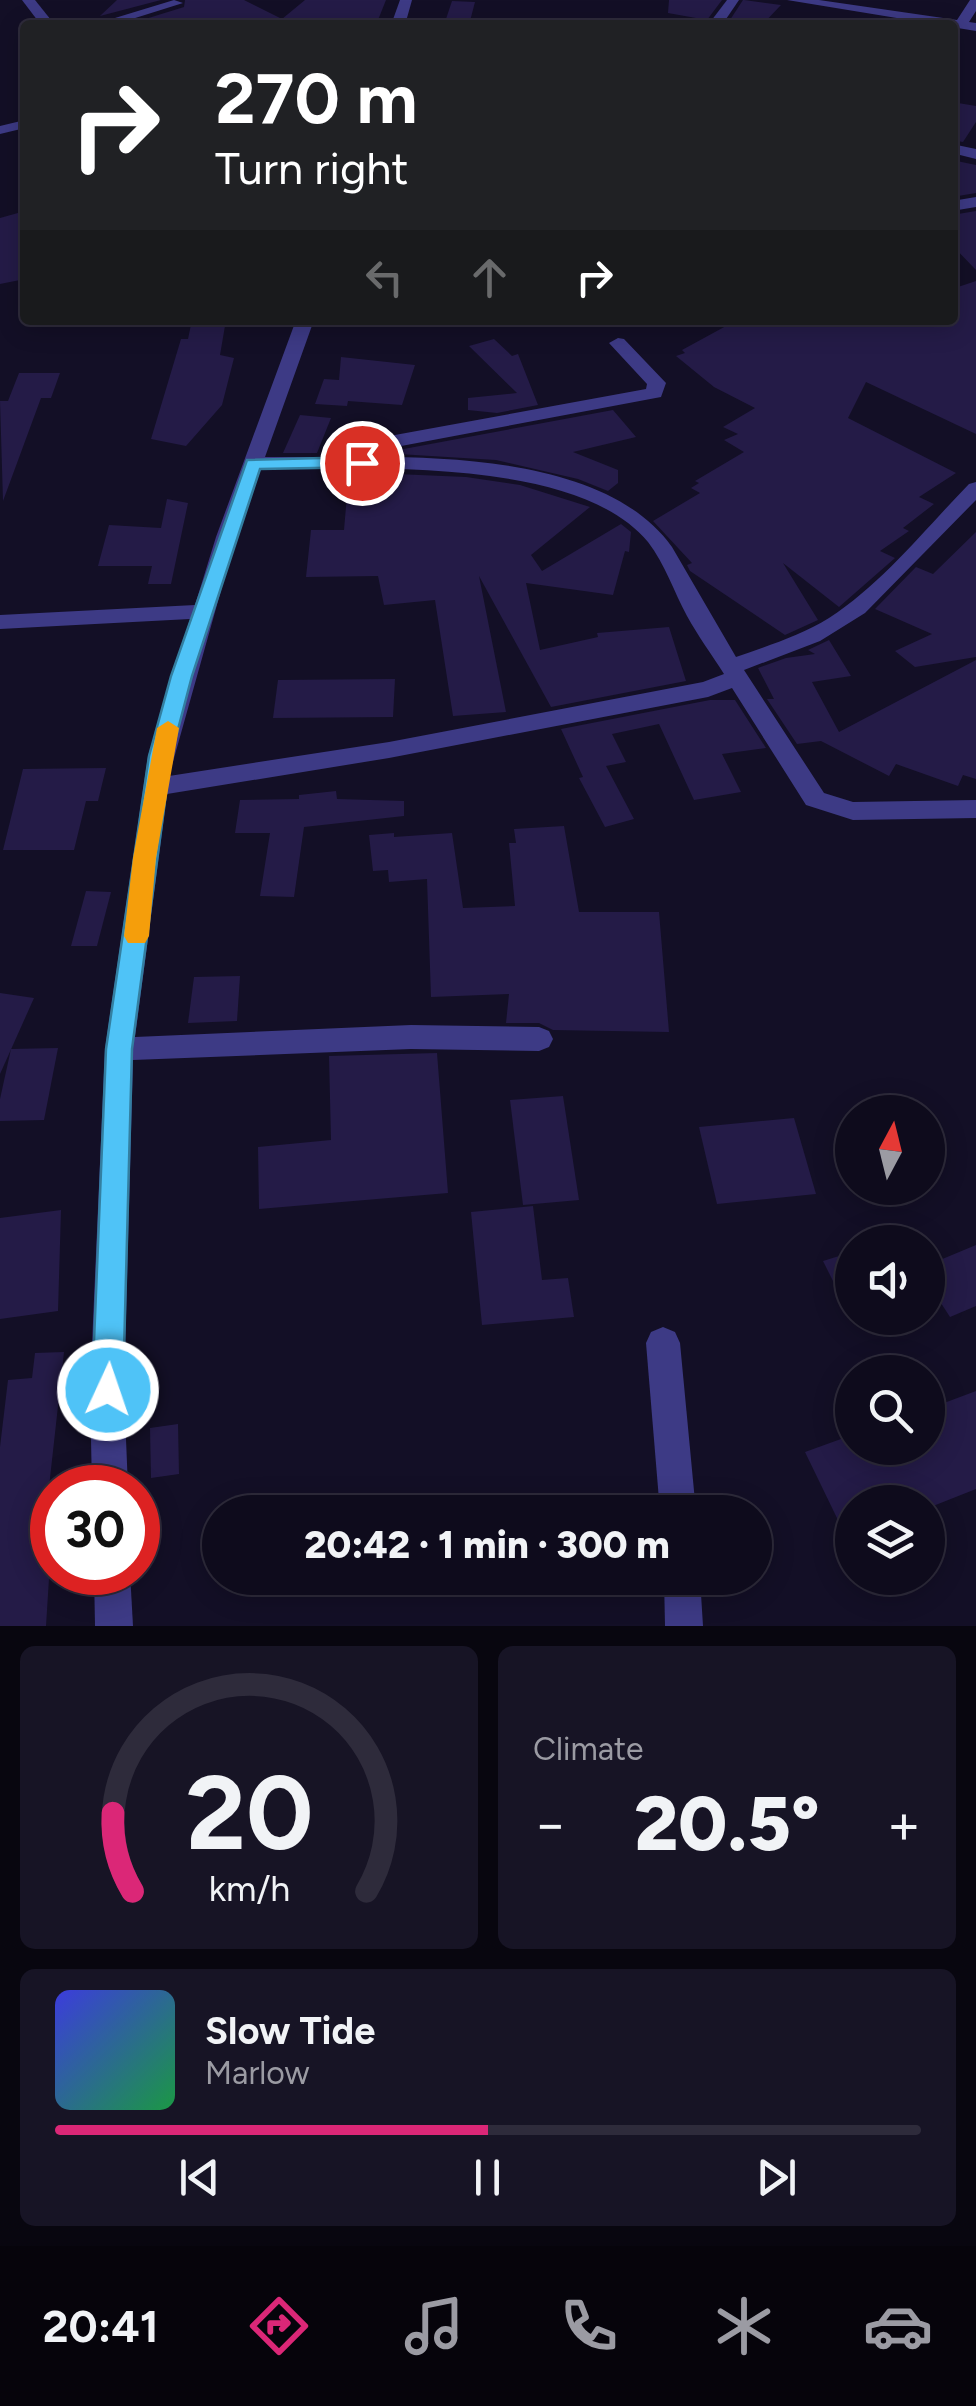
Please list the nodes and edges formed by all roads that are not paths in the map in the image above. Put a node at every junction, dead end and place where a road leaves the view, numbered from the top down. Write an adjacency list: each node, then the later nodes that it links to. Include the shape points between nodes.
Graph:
1 (28, 0): 5 (street)
2 (793, 0): 7 (street)
3 (976, 0): 9 (street)
4 (176, 3): 6 (street)
5 (44, 20)
6 (116, 20)
7 (927, 20)
8 (958, 25): 9 (street)
9 (961, 25): 10 (street)
10 (976, 28)
11 (303, 325): 14 (street)
12 (618, 342): 13 (street, via 657,383 654,392 373,445)
13 (362, 463): 14 (street); 18 (street, via 536,476 615,508 653,535)
14 (253, 464): 16 (street)
15 (976, 488): 18 (street, via 839,621)
16 (203, 611): 17 (street); 19 (street)
17 (0, 622)
18 (735, 671): 19 (street, via 708,689); 20 (street, via 815,799 853,811)
19 (156, 787): 22 (street)
20 (976, 809)
21 (539, 1039): 22 (street, via 411,1037)
22 (119, 1049): 24 (street)
23 (663, 1343): 25 (street)
24 (110, 1465)
25 (676, 1495)
26 (113, 1595): 28 (street)
27 (683, 1595): 29 (street)
28 (114, 1626)
29 (684, 1626)

